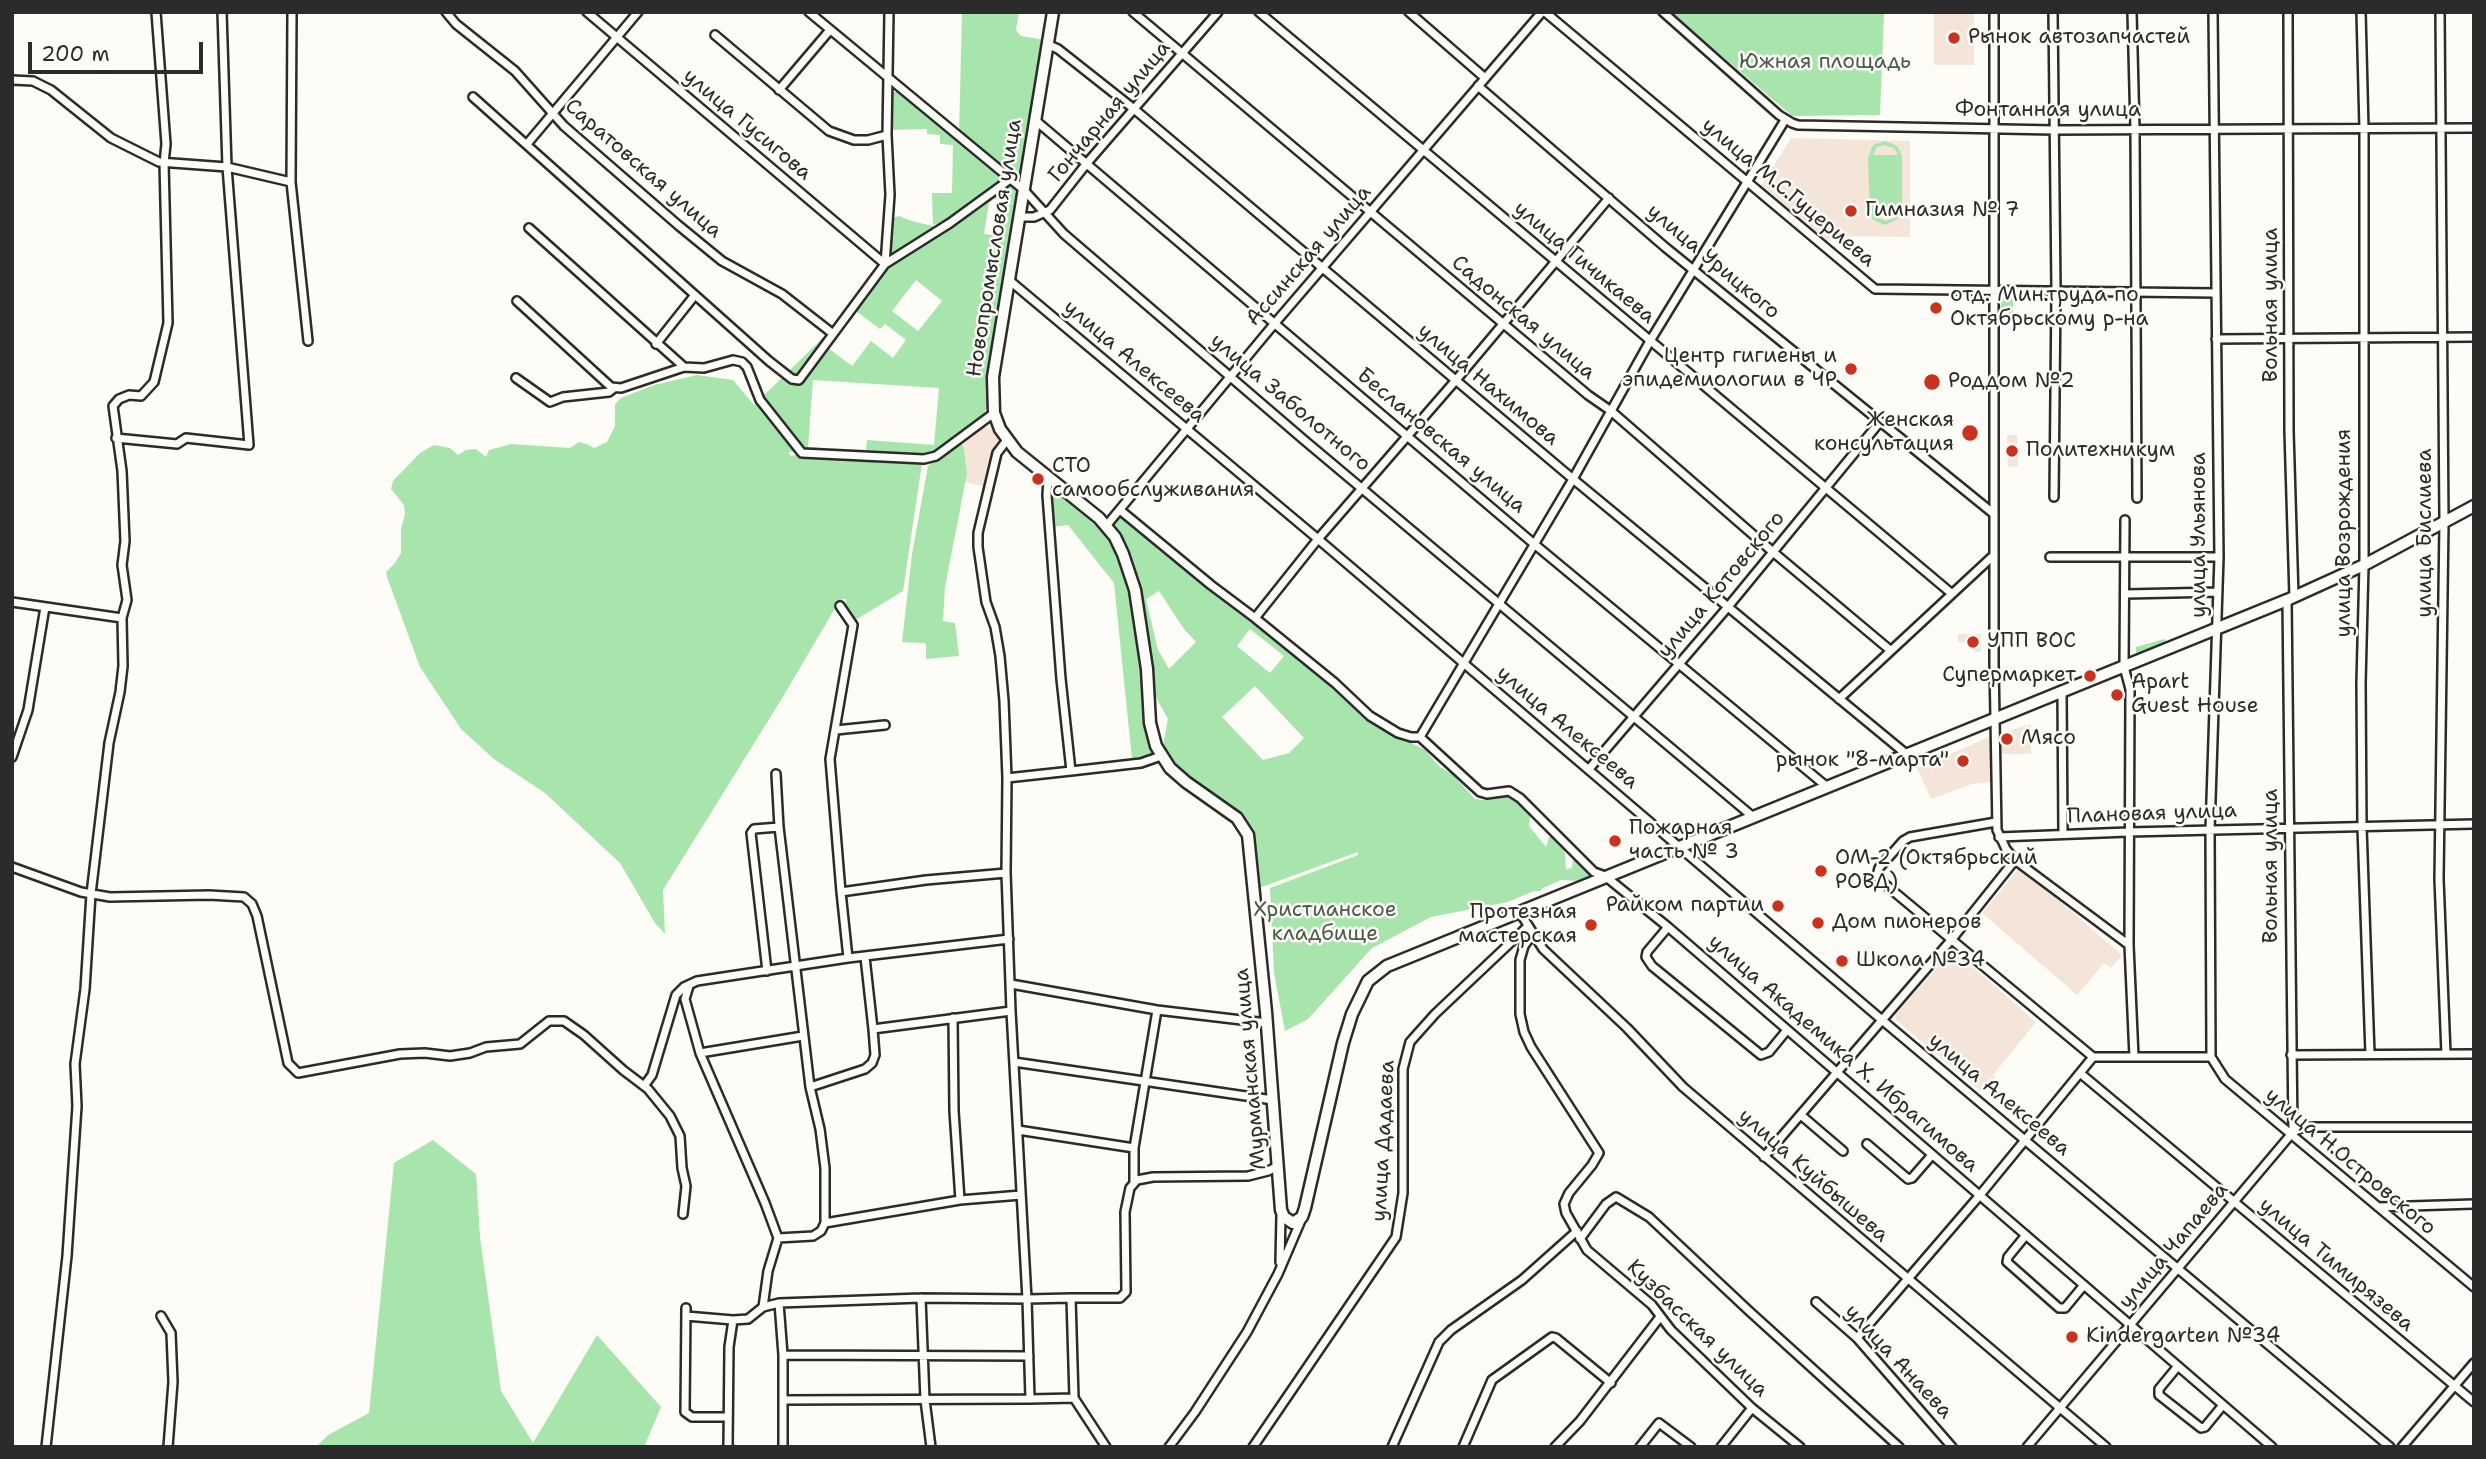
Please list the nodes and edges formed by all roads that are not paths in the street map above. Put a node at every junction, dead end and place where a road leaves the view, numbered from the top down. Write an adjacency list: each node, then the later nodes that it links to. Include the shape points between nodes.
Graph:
1 (156, 12): 49 (street)
2 (222, 12): 51 (street)
3 (292, 12): 53 (street)
4 (446, 12): 35 (street, Саратовская улица, via 515,71)
5 (587, 12): 25 (street, улица Гусигова)
6 (638, 12): 25 (street)
7 (809, 12): 23 (street, улица Заболотного)
8 (889, 12): 28 (street)
9 (1053, 12): 26 (main road, Новопромысловая улица)
10 (1133, 12): 27 (street, Садонская улица)
11 (1217, 12): 27 (street, Гончарная улица)
12 (1259, 12): 48 (street, улица Гичикаева)
13 (1409, 12): 29 (street)
14 (1543, 12): 29 (street, Ассинская улица); 54 (street, улица М.С.Гуцериева)
15 (1663, 12): 37 (street)
16 (1994, 12): 39 (street)
17 (2053, 12): 45 (street)
18 (2132, 12): 41 (street)
19 (2213, 12): 42 (street, улица Ульянова)
20 (2288, 12): 43 (street, Вольная улица)
21 (2361, 12): 44 (street, улица Возрождения)
22 (2440, 12): 38 (street, улица Бислиева)
23 (830, 30): 28 (street, улица Заболотного); 32 (street)
24 (715, 35): 32 (street)
25 (617, 37): 35 (street); 62 (street, улица Гусигова)
26 (1047, 44): 34 (street, улица Нахимова); 36 (main road, Новопромысловая улица)
27 (1182, 53): 34 (street, Гончарная улица); 57 (street, Садонская улица)
28 (887, 75): 46 (street); 52 (street, улица Заболотного)
29 (1485, 78): 31 (street, Ассинская улица)
30 (12, 80): 49 (street, via 33,81 51,90 111,138)
31 (1478, 86): 48 (street, Ассинская улица); 56 (street, улица Урицкого)
32 (779, 90): 46 (street, via 841,137 868,140)
33 (473, 97): 47 (street)
34 (1134, 109): 50 (street, Гончарная улица); 63 (street, улица Нахимова)
35 (552, 113): 47 (street); 74 (street, Саратовская улица, via 722,261 782,293)
36 (1035, 120): 50 (street, Беслановская улица); 55 (main road, Новопромысловая улица)
37 (1785, 120): 39 (street, Фонтанная улица, via 1798,125); 54 (street)
38 (2440, 127): 40 (street, Фонтанная улица); 44 (street, Фонтанная улица); 77 (street, улица Бислиева)
39 (1994, 128): 45 (street, Фонтанная улица); 66 (street)
40 (2474, 128)
41 (2135, 129): 42 (street, Фонтанная улица); 45 (street, Фонтанная улица); 68 (street)
42 (2215, 129): 43 (street, Фонтанная улица); 69 (street, улица Ульянова)
43 (2288, 129): 44 (street, Фонтанная улица); 79 (street, Вольная улица)
44 (2364, 129): 75 (street, улица Возрождения)
45 (2054, 130): 67 (street)
46 (887, 135): 62 (street, via 890,195)
47 (527, 144): 70 (street)
48 (1423, 151): 57 (street, Ассинская улица); 61 (street, улица Гичикаева)
49 (164, 163): 51 (street); 93 (street, via 168,323 154,382 141,396 129,395 113,406)
50 (1087, 163): 58 (street, Гончарная улица); 72 (street, Беслановская улица)
51 (227, 167): 53 (street); 93 (street, via 249,445 186,438 177,444)
52 (1009, 180): 55 (street, улица Заболотного); 62 (street)
53 (291, 181): 80 (street)
54 (1746, 181): 64 (street); 66 (street, улица М.С.Гуцериева, via 1875,289)
55 (1024, 190): 58 (street, улица Заболотного); 59 (main road, Новопромысловая улица)
56 (1609, 198): 61 (street); 64 (street, улица Урицкого)
57 (1370, 212): 63 (street, Ассинская улица); 73 (street, Садонская улица)
58 (1045, 214): 59 (street, Гончарная улица); 84 (street, улица Заболотного)
59 (1019, 218): 65 (main road, Новопромысловая улица)
60 (529, 228): 82 (street)
61 (1554, 261): 73 (street); 81 (street, улица Гичикаева)
62 (884, 264): 74 (street)
63 (1322, 268): 72 (street, Ассинская улица); 86 (street, улица Нахимова)
64 (1693, 271): 81 (street); 90 (street, улица Урицкого)
65 (1009, 280): 89 (main road, Новопромысловая улица, via 993,377); 91 (street, улица Алексеева)
66 (1994, 290): 67 (street, улица М.С.Гуцериева); 103 (street)
67 (2056, 291): 68 (street, улица М.С.Гуцериева); 99 (street)
68 (2134, 293): 69 (street, улица М.С.Гуцериева); 100 (street)
69 (2216, 293): 78 (street, улица Ульянова)
70 (695, 295): 74 (street, via 792,379 803,377); 82 (street)
71 (517, 301): 87 (street)
72 (1275, 323): 84 (street, Ассинская улица); 92 (street, Беслановская улица)
73 (1503, 323): 86 (street); 88 (street, Садонская улица)
74 (832, 333)
75 (2363, 337): 77 (street); 79 (street); 114 (street, улица Возрождения)
76 (2474, 337): 77 (street)
77 (2443, 338): 105 (street, улица Бислиева)
78 (2216, 339): 79 (street); 112 (street, улица Ульянова)
79 (2290, 339): 118 (street, Вольная улица)
80 (308, 341)
81 (1650, 341): 88 (street); 98 (street, улица Гичикаева)
82 (656, 344): 83 (street)
83 (684, 368): 87 (street); 89 (street, via 743,362 761,400 802,453 936,456)
84 (1230, 376): 91 (street, Ассинская улица); 97 (street, улица Заболотного)
85 (516, 378): 87 (street, via 550,402 609,392)
86 (1456, 380): 92 (street); 96 (street, улица Нахимова)
87 (614, 387)
88 (1611, 411): 96 (street); 109 (street, Садонская улица)
89 (994, 413): 94 (main road, Новопромысловая улица)
90 (1880, 423): 98 (street, улица Котовского); 103 (street, улица Урицкого)
91 (1186, 428): 102 (street, Ассинская улица); 107 (street, улица Алексеева)
92 (1407, 435): 97 (street); 108 (street, Беслановская улица)
93 (116, 438): 124 (street, via 122,471 122,565 127,600)
94 (1007, 440): 95 (main road, Новопромысловая улица); 144 (street, via 997,453 978,533 986,602 1000,656)
95 (1048, 479): 106 (main road, Новопромысловая улица); 142 (street, via 1060,679)
96 (1573, 479): 108 (street); 123 (street, улица Нахимова)
97 (1363, 488): 107 (street); 120 (street, улица Заболотного)
98 (1826, 489): 109 (street, улица Котовского); 116 (street, улица Гичикаева)
99 (2054, 497)
100 (2137, 498)
101 (2474, 506): 105 (main road)
102 (1120, 510): 106 (street, Ассинская улица); 125 (street, улица Академика Х. Ибрагимова)
103 (1994, 514): 110 (street)
104 (2125, 520): 113 (street)
105 (2444, 522): 114 (main road); 149 (street, улица Бислиева)
106 (1106, 526): 139 (main road, Мурманская улица, via 1123,554 1135,590 1150,723)
107 (1318, 539): 125 (street); 128 (street, улица Алексеева)
108 (1533, 543): 120 (street); 129 (street, Беслановская улица)
109 (1773, 552): 123 (street, улица Котовского); 127 (street, Садонская улица)
110 (1994, 555): 116 (street); 134 (street)
111 (2050, 557): 113 (street)
112 (2219, 557): 113 (street); 115 (street, улица Ульянова)
113 (2125, 558): 117 (street)
114 (2364, 565): 118 (main road); 151 (street, улица Возрождения)
115 (2218, 592): 117 (street); 126 (street, улица Ульянова)
116 (1951, 593): 127 (street)
117 (2126, 594): 130 (street)
118 (2290, 598): 126 (main road); 152 (street, Вольная улица)
119 (12, 602): 122 (street)
120 (1500, 603): 128 (street); 133 (street, улица Заболотного)
121 (840, 606): 136 (street, via 853,625)
122 (46, 607): 124 (street); 140 (street, via 28,710)
123 (1727, 608): 129 (street, улица Котовского); 132 (street, улица Нахимова)
124 (122, 618): 163 (street, via 120,692)
125 (1255, 618): 137 (street, улица Академика Х. Ибрагимова, via 1370,716 1398,733)
126 (2217, 629): 130 (main road); 153 (street, улица Ульянова)
127 (1890, 650): 132 (street)
128 (1463, 663): 137 (street); 141 (street, улица Алексеева)
129 (1679, 663): 133 (street, улица Котовского); 145 (street, Беслановская улица)
130 (2124, 667): 131 (main road); 154 (street, via 2130,689)
131 (2062, 692): 134 (main road); 155 (street)
132 (1839, 699): 138 (street, улица Нахимова)
133 (1634, 717): 141 (street, улица Котовского); 146 (street, улица Заболотного)
134 (1994, 719): 138 (main road); 147 (street)
135 (885, 725): 136 (street)
136 (835, 730): 162 (street, via 830,771)
137 (1420, 737): 161 (street, улица Академика Х. Ибрагимова, via 1480,792 1509,791 1520,797 1594,872)
138 (1905, 753): 145 (main road)
139 (1161, 756): 142 (street, via 1141,763); 180 (main road, Мурманская улица, via 1237,818 1248,835)
140 (12, 757)
141 (1589, 769): 157 (street, улица Алексеева)
142 (1071, 771): 144 (street)
143 (776, 775): 150 (street)
144 (1007, 778): 160 (street)
145 (1826, 786): 146 (main road)
146 (1752, 816): 157 (main road)
147 (1996, 821): 156 (street); 168 (street, via 1910,837 1877,876)
148 (2474, 824): 149 (street, Плановая улица)
149 (2440, 825): 151 (street, Плановая улица); 186 (street, улица Бислиева)
150 (779, 827): 172 (street); 173 (street, via 751,833)
151 (2362, 827): 152 (street, Плановая улица); 185 (street, улица Возрождения)
152 (2289, 829): 153 (street, Плановая улица); 188 (street, Вольная улица)
153 (2210, 830): 154 (street, Плановая улица); 191 (street, улица Ульянова)
154 (2128, 832): 155 (street, Плановая улица); 169 (street)
155 (2063, 834): 156 (street, Плановая улица)
156 (1999, 837): 158 (street)
157 (1678, 846): 161 (main road); 179 (street, улица Алексеева)
158 (2015, 860): 168 (street); 169 (street)
159 (12, 867): 163 (street)
160 (1006, 873): 162 (street); 167 (street)
161 (1605, 876): 164 (main road); 165 (street, улица Академика Х. Ибрагимова)
162 (841, 892): 171 (street)
163 (90, 894): 196 (street, via 244,897 257,916 288,1063 298,1073 400,1054 450,1056 486,1046 520,1044 549,1021 558,1020 584,1035); 259 (street, via 86,989 75,1064 77,1106 67,1256)
164 (1519, 911): 166 (street, улица Куйбышева); 219 (main road, via 1396,960 1368,981 1343,1043)
165 (1668, 927): 182 (street, улица Академика Х. Ибрагимова); 182 (street, via 1647,953 1652,966 1761,1055)
166 (1530, 931): 208 (street, улица Куйбышева, via 1558,965 1683,1087); 221 (street, via 1520,960 1524,1032 1599,1153 1564,1204); 266 (street, улица Дадаева, via 1435,1014 1407,1048 1403,1193 1396,1237)
167 (1009, 939): 170 (street); 174 (street)
168 (1952, 939): 179 (street); 189 (street)
169 (2129, 945): 190 (street)
170 (865, 957): 171 (street); 181 (street)
171 (848, 958): 172 (street)
172 (796, 967): 173 (street); 183 (street)
173 (767, 971): 175 (street, via 705,979)
174 (1011, 984): 176 (street); 177 (street)
175 (689, 986): 184 (street, via 685,999); 196 (street, via 676,996 652,1075)
176 (1157, 1010): 180 (street); 195 (street)
177 (1011, 1011): 178 (street); 192 (street)
178 (953, 1018): 181 (street); 213 (street)
179 (1882, 1020): 193 (street); 203 (street, улица Алексеева)
180 (1267, 1023): 198 (main road, Мурманская улица)
181 (873, 1029): 197 (street, via 872,1063)
182 (1787, 1030): 193 (street, улица Академика Х. Ибрагимова)
183 (803, 1036): 184 (street); 197 (street)
184 (700, 1053): 223 (street)
185 (2370, 1054): 186 (street); 188 (street)
186 (2446, 1054): 187 (street)
187 (2474, 1054)
188 (2291, 1055): 202 (street, Вольная улица)
189 (2093, 1057): 190 (street); 194 (street)
190 (2134, 1057): 191 (street)
191 (2211, 1057): 202 (street, улица Н.Островского, via 2225,1079)
192 (1014, 1062): 195 (street); 201 (street)
193 (1837, 1073): 199 (street); 207 (street, улица Академика Х. Ибрагимова)
194 (2080, 1073): 203 (street); 214 (street, улица Тимирязева)
195 (1146, 1082): 198 (street); 205 (street)
196 (644, 1086): 218 (street, via 670,1116 680,1136 686,1186)
197 (810, 1087): 220 (street, via 825,1168)
198 (1273, 1101): 209 (main road, Мурманская улица)
199 (1802, 1116): 206 (street); 208 (street)
200 (2474, 1127): 202 (street, via 2315,1127)
201 (1018, 1130): 205 (street); 211 (street)
202 (2292, 1133): 214 (street, улица Чапаева); 216 (street, улица Н.Островского)
203 (2025, 1140): 212 (street); 224 (street, улица Алексеева)
204 (1867, 1144): 207 (street, via 1908,1179)
205 (1134, 1148): 210 (street)
206 (1843, 1151)
207 (1932, 1155): 212 (street, улица Академика Х. Ибрагимова)
208 (1764, 1157): 228 (street, улица Куйбышева)
209 (1278, 1166): 210 (street, via 1248,1176 1153,1177); 217 (main road, Мурманская улица)
210 (1133, 1182): 232 (street, via 1125,1212 1127,1288 1120,1298)
211 (1021, 1195): 213 (street); 233 (street)
212 (1980, 1195): 222 (street, улица Академика Х. Ибрагимова); 228 (street)
213 (960, 1200): 220 (street)
214 (2233, 1202): 224 (street, улица Чапаева); 248 (street, улица Тимирязева)
215 (2474, 1204): 216 (street)
216 (2378, 1208): 226 (street, улица Н.Островского)
217 (1281, 1210): 219 (main road, via 1293,1223); 225 (street)
218 (683, 1214)
219 (1302, 1217): 225 (street)
220 (825, 1223): 223 (street, via 813,1236)
221 (1578, 1235): 238 (street, Кузбасская улица, via 1587,1250); 267 (street, via 1438,1342); 274 (street, via 1616,1197 1649,1217)
222 (2026, 1235): 229 (street, улица Академика Х. Ибрагимова); 229 (street, via 2007,1262 2059,1308 2066,1308)
223 (778, 1238): 236 (street)
224 (2177, 1268): 240 (street, улица Чапаева); 278 (street, улица Алексеева)
225 (1278, 1274): 265 (street, via 1233,1356)
226 (2463, 1278): 227 (street); 230 (street, улица Н.Островского)
227 (2474, 1278)
228 (1907, 1279): 241 (street); 255 (street, улица Куйбышева)
229 (2084, 1285): 240 (street, улица Академика Х. Ибрагимова)
230 (2474, 1287)
231 (921, 1298): 233 (street); 235 (street); 243 (street)
232 (1072, 1298): 233 (street); 249 (street)
233 (1027, 1299): 244 (street)
234 (1816, 1302): 241 (street, улица Анаева)
235 (779, 1303): 236 (street); 242 (street)
236 (763, 1307): 239 (street, via 748,1319)
237 (161, 1316): 260 (street, via 171,1333)
238 (1660, 1317): 247 (street); 256 (street, Кузбасская улица)
239 (733, 1320): 257 (street); 257 (street, via 686,1312 685,1412 692,1417)
240 (2132, 1324): 246 (street, улица Академика Х. Ибрагимова); 255 (street, улица Чапаева)
241 (1857, 1338): 275 (street, улица Анаева)
242 (783, 1355): 243 (street); 251 (street)
243 (924, 1356): 244 (street); 252 (street)
244 (1029, 1356): 250 (street)
245 (2474, 1363): 248 (street)
246 (2178, 1366): 254 (street, улица Академика Х. Ибрагимова); 254 (street, via 2159,1395 2201,1428)
247 (1611, 1382): 268 (street, via 1552,1337 1492,1380); 269 (street)
248 (2455, 1386): 253 (street, улица Тимирязева); 279 (street)
249 (1074, 1398): 250 (street); 264 (street)
250 (1030, 1399): 252 (street)
251 (783, 1400): 252 (street); 262 (street)
252 (925, 1400): 263 (street)
253 (2474, 1402)
254 (2223, 1405): 258 (street, улица Академика Х. Ибрагимова)
255 (2059, 1407): 276 (street, улица Чапаева); 277 (street, улица Куйбышева)
256 (1752, 1408): 272 (street); 273 (street, Кузбасская улица)
257 (728, 1417): 261 (street)
258 (2272, 1446)
259 (46, 1447)
260 (168, 1447)
261 (728, 1447)
262 (783, 1447)
263 (931, 1447)
264 (1106, 1447)
265 (1169, 1447)
266 (1253, 1447)
267 (1392, 1447)
268 (1463, 1447)
269 (1555, 1447)
270 (1640, 1447): 271 (street, via 1659,1423)
271 (1692, 1447)
272 (1721, 1447)
273 (1800, 1447)
274 (1899, 1447)
275 (1952, 1447)
276 (2026, 1447)
277 (2105, 1447)
278 (2390, 1447)
279 (2402, 1447)

